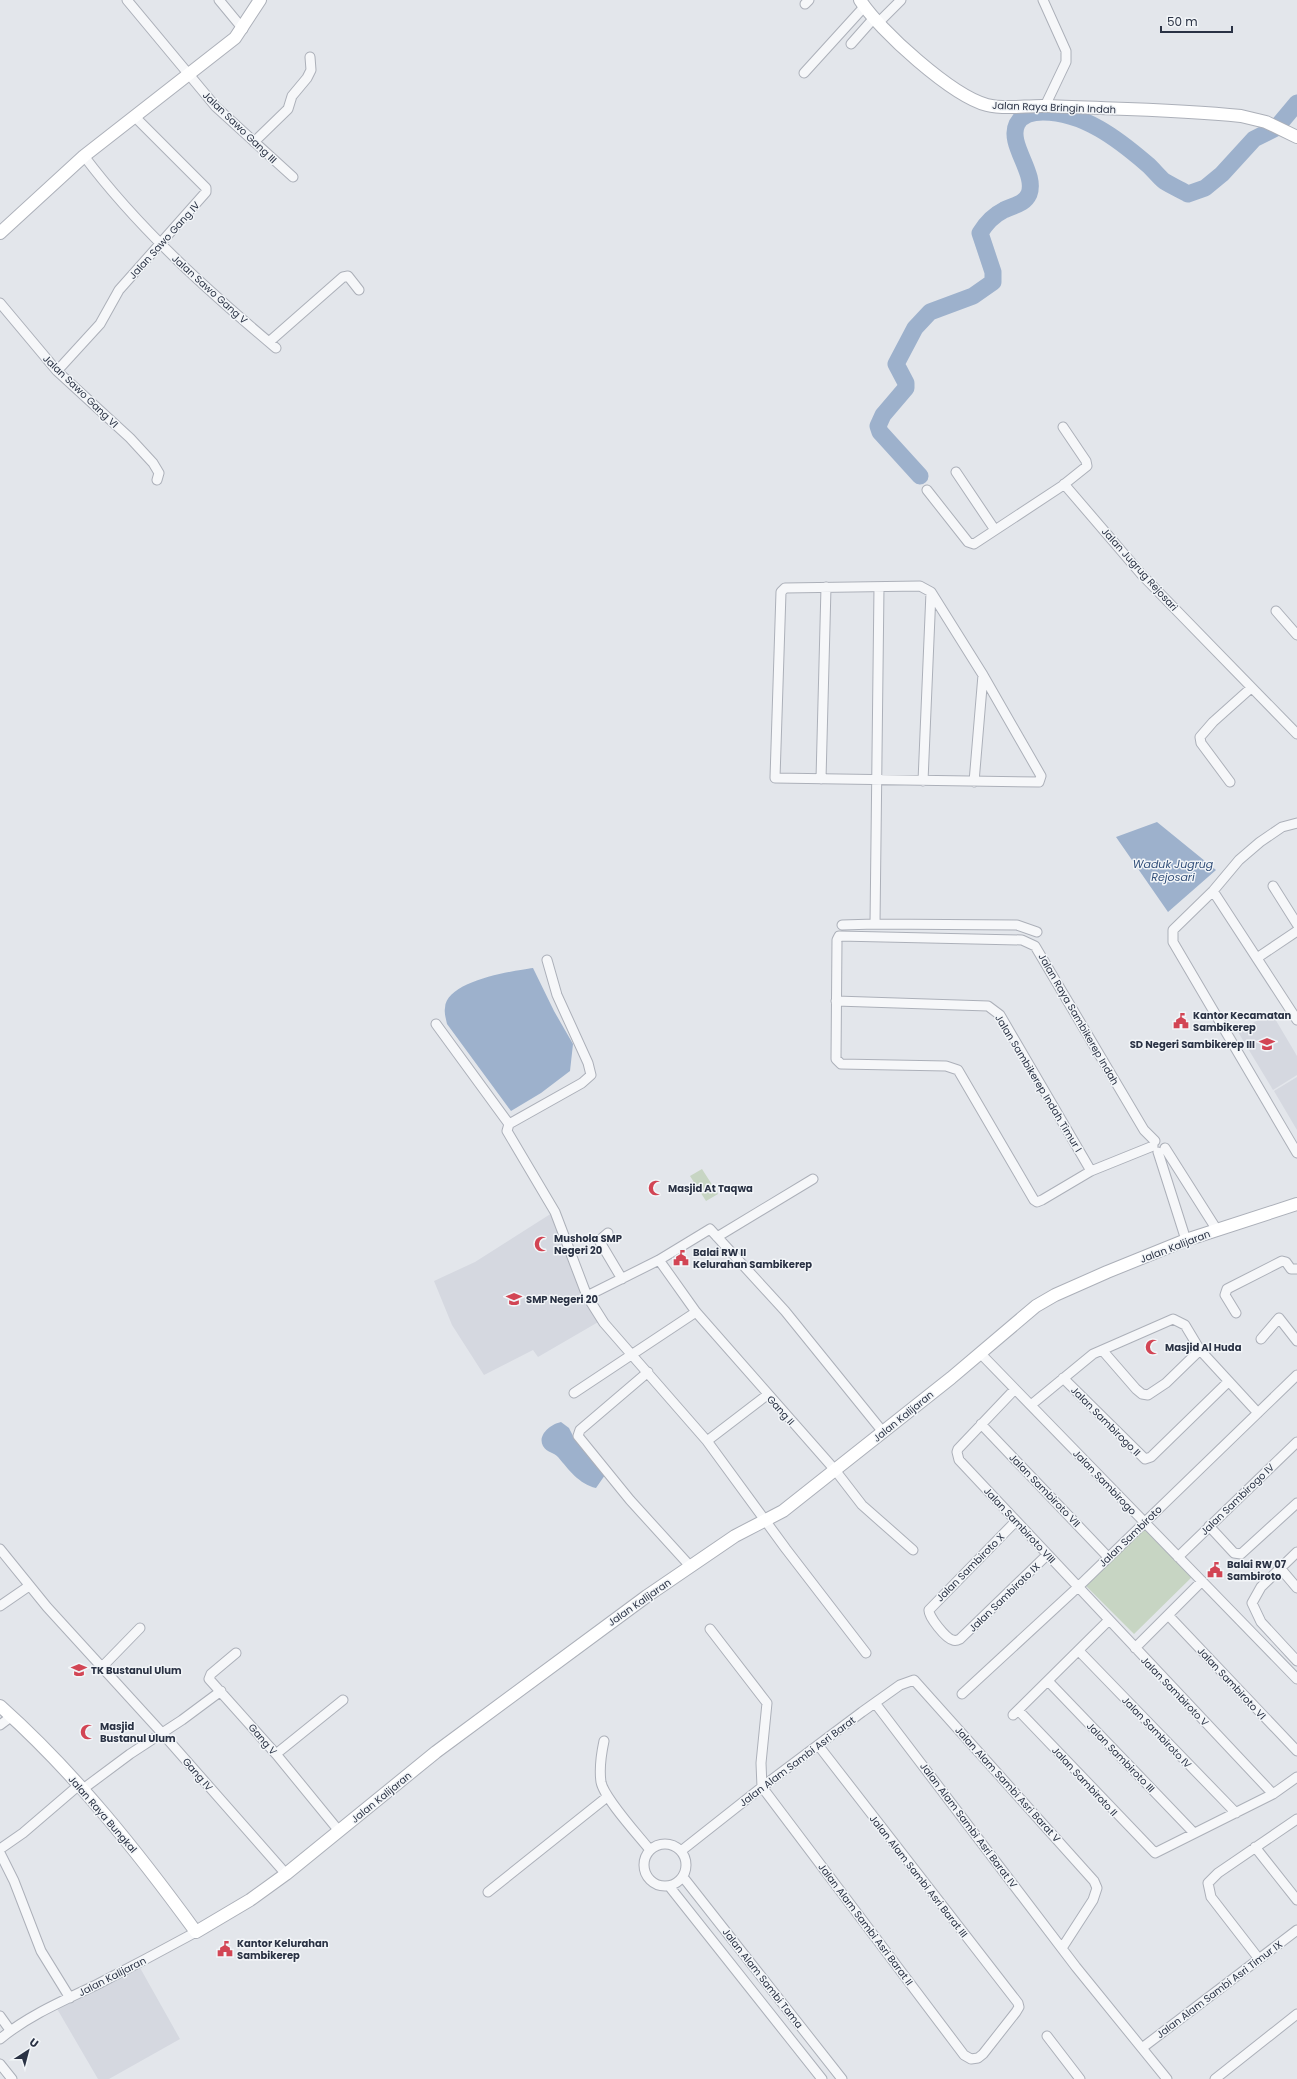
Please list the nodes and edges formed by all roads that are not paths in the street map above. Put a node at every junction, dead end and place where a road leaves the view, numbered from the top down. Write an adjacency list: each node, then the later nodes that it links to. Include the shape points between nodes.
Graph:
1 (126, 0): 12 (street, Jalan Sawo Gang III)
2 (219, 0): 8 (street)
3 (260, 0): 8 (street)
4 (902, 0): 7 (street)
5 (1043, 0): 13 (street, via 1067,56)
6 (862, 4): 7 (street, Jalan Raya Bringin Indah); 11 (street)
7 (876, 21): 9 (street); 13 (street, Jalan Raya Bringin Indah, via 925,66 951,87 971,98 994,107)
8 (243, 29): 12 (street)
9 (851, 44)
10 (310, 57): 16 (street, via 311,70 292,96 288,109)
11 (804, 73)
12 (188, 75): 14 (street); 16 (street, Jalan Sawo Gang III, via 216,107)
13 (1045, 106): 15 (street, Jalan Raya Bringin Indah, via 1241,116 1266,122)
14 (134, 116): 17 (street); 20 (street, Jalan Sawo Gang IV, via 206,190)
15 (1297, 137)
16 (254, 142): 18 (street, Jalan Sawo Gang III)
17 (84, 156): 19 (street); 20 (street, Jalan Sawo Gang V, via 108,188)
18 (294, 178)
19 (0, 233)
20 (161, 244): 23 (street, Jalan Sawo Gang V); 25 (street, Jalan Sawo Gang IV, via 119,290 100,324)
21 (359, 290): 23 (street, via 348,276 343,277)
22 (0, 303): 25 (street, Jalan Sawo Gang VI)
23 (269, 342): 24 (street, Jalan Sawo Gang V)
24 (276, 348)
25 (57, 371): 28 (street, Jalan Sawo Gang VI, via 130,438 153,463 159,473)
26 (1063, 427): 29 (street, via 1087,463)
27 (956, 472): 31 (street)
28 (157, 480)
29 (1064, 484): 31 (street); 38 (street, Jalan Jugrug Rejosari, via 1142,575)
30 (928, 490): 31 (street, via 968,542 974,544)
31 (995, 530)
32 (826, 587): 33 (street); 40 (street); 40 (street, via 785,588 780,592 779,603 775,778)
33 (879, 587): 34 (street, via 920,586); 41 (street)
34 (931, 592): 37 (street); 42 (street)
35 (1276, 611): 36 (street)
36 (1297, 635)
37 (983, 675): 43 (street); 43 (street, via 1041,778 1036,784)
38 (1251, 688): 39 (street, Jalan Jugrug Rejosari); 44 (street, via 1200,737 1201,744)
39 (1297, 734)
40 (821, 779): 41 (street)
41 (875, 780): 42 (street); 48 (street)
42 (923, 781): 43 (street)
43 (974, 782)
44 (1230, 782)
45 (1297, 823): 47 (street, via 1282,827 1267,836 1239,860)
46 (1273, 886): 50 (street)
47 (1213, 891): 55 (street); 62 (street, via 1173,930 1173,942)
48 (875, 924): 49 (street); 51 (street)
49 (952, 924): 53 (street, via 1017,925); 54 (street)
50 (1297, 924)
51 (842, 925)
52 (1297, 931): 55 (street)
53 (1037, 932)
54 (952, 938): 57 (street, Jalan Raya Sambikerep Indah, via 843,934 839,936); 61 (street, Jalan Raya Sambikerep Indah, via 1022,940 1036,946 1144,1130)
55 (1257, 958): 58 (street)
56 (547, 960): 60 (street, via 557,995 591,1075 582,1083)
57 (836, 1001): 63 (street, Jalan Sambikerep Indah Timur I, via 993,1008 1000,1015); 63 (street, via 837,1061 841,1064 946,1066 958,1070 1034,1200 1042,1200)
58 (1297, 1020)
59 (436, 1024): 60 (street)
60 (509, 1124): 73 (street, via 507,1131 555,1212)
61 (1158, 1147): 63 (street); 66 (street); 69 (street)
62 (1297, 1153)
63 (1091, 1171)
64 (812, 1179): 68 (street)
65 (1297, 1204): 66 (street, Jalan Kalijaran)
66 (1217, 1230): 69 (street, Jalan Kalijaran)
67 (608, 1232): 72 (street, via 600,1242)
68 (717, 1237): 70 (street, via 710,1229); 92 (street, via 784,1311)
69 (1186, 1240): 80 (street, Jalan Kalijaran, via 1055,1295 1036,1306)
70 (659, 1260): 72 (street); 74 (street, Gang II)
71 (1297, 1269): 75 (street, via 1282,1261 1227,1289 1225,1295)
72 (622, 1279): 73 (street)
73 (587, 1296): 81 (street, via 604,1323)
74 (696, 1312): 81 (street); 88 (street, Gang II)
75 (1236, 1313)
76 (1261, 1339): 77 (street, via 1279,1318)
77 (1297, 1341)
78 (1200, 1350): 79 (street, via 1189,1330 1174,1319); 79 (street, via 1166,1383 1148,1395 1136,1389); 85 (street)
79 (1103, 1351): 84 (street, via 1089,1356)
80 (980, 1353): 86 (street, Jalan Sambirogo); 92 (street, Jalan Kalijaran)
81 (631, 1354): 82 (street); 87 (street)
82 (648, 1372): 93 (street); 107 (street, via 580,1430 578,1436 630,1500)
83 (1297, 1375): 90 (street, Jalan Sambiroto)
84 (1063, 1378): 85 (street, Jalan Sambirogo II, via 1145,1459 1152,1457); 89 (street)
85 (1228, 1382): 90 (street)
86 (1015, 1389): 89 (street, Jalan Sambirogo); 91 (street)
87 (574, 1393)
88 (767, 1395): 93 (street); 95 (street, Gang II)
89 (1031, 1405): 99 (street, Jalan Sambirogo)
90 (1258, 1413): 99 (street, Jalan Sambiroto)
91 (981, 1424): 98 (street, Jalan Sambiroto VIII, via 957,1452 962,1463); 105 (street, Jalan Sambiroto VII)
92 (883, 1432): 95 (street, Jalan Kalijaran)
93 (707, 1441): 97 (street)
94 (1297, 1442): 100 (street, Jalan Sambirogo IV)
95 (835, 1470): 97 (street, Jalan Kalijaran, via 783,1511); 102 (street, Gang II, via 862,1505)
96 (1297, 1503): 100 (street, via 1240,1554 1234,1553)
97 (764, 1520): 107 (street, Jalan Kalijaran); 122 (street)
98 (1016, 1521): 104 (street, Jalan Sambiroto VIII); 118 (street, Jalan Sambiroto X, via 932,1604 929,1610 929,1616 948,1638 954,1641)
99 (1145, 1522): 105 (street, Jalan Sambiroto); 106 (street, Jalan Sambirogo)
100 (1209, 1526): 106 (street, Jalan Sambirogo IV)
101 (0, 1549): 110 (street, Gang IV)
102 (913, 1550)
103 (1297, 1552): 108 (street)
104 (1047, 1555): 111 (street, Jalan Sambiroto VIII); 118 (street, Jalan Sambiroto IX)
105 (1108, 1557): 111 (street, Jalan Sambiroto)
106 (1178, 1557): 109 (street, Jalan Sambirogo)
107 (690, 1566): 147 (street, Jalan Kalijaran, via 467,1728)
108 (1280, 1568): 112 (street); 123 (street, via 1261,1587 1252,1603 1261,1622)
109 (1202, 1581): 114 (street); 125 (street, Jalan Sambirogo)
110 (29, 1586): 113 (street); 124 (street, Gang IV)
111 (1078, 1587): 115 (street, Jalan Sambiroto V); 129 (street, Jalan Sambiroto)
112 (1297, 1588)
113 (0, 1606)
114 (1168, 1615): 119 (street); 138 (street, Jalan Sambiroto VI)
115 (1109, 1620): 119 (street, Jalan Sambiroto V); 120 (street, Jalan Sambiroto II)
116 (140, 1628): 124 (street)
117 (710, 1629): 142 (street, via 767,1703 761,1763)
118 (960, 1639)
119 (1135, 1648): 143 (street, Jalan Sambiroto V)
120 (1079, 1651): 126 (street, Jalan Sambiroto II); 145 (street, Jalan Sambiroto IV)
121 (236, 1653): 128 (street, Gang V, via 209,1677)
122 (866, 1653)
123 (1297, 1661)
124 (102, 1668): 135 (street, Gang IV)
125 (1297, 1679)
126 (1048, 1680): 148 (street, Jalan Sambiroto III); 148 (street, Jalan Sambiroto II, via 1015,1712 1152,1852 1158,1853)
127 (918, 1682): 131 (street, Jalan Alam Sambi Asri Barat, via 910,1680 900,1684); 161 (street, Jalan Alam Sambi Asri Barat V, via 1094,1881 1097,1888 1093,1900)
128 (221, 1691): 135 (street, via 188,1717); 139 (street, Gang V)
129 (962, 1694)
130 (343, 1700): 139 (street)
131 (875, 1703): 137 (street, Jalan Alam Sambi Asri Barat); 161 (street, Jalan Alam Sambi Asri Barat IV)
132 (0, 1706): 133 (street, Jalan Raya Bungkal)
133 (12, 1716): 134 (street); 141 (street, Jalan Raya Bungkal)
134 (0, 1725)
135 (162, 1733): 141 (street); 154 (street, Gang IV)
136 (604, 1741): 144 (street, via 600,1774)
137 (818, 1745): 142 (street, Jalan Alam Sambi Asri Barat); 170 (street, Jalan Alam Sambi Asri Barat III, via 1018,2003 1019,2007 984,2054)
138 (1297, 1751)
139 (276, 1754): 147 (street, Gang V)
140 (1297, 1777): 143 (street)
141 (81, 1787): 150 (street, via 23,1834); 160 (street, Jalan Raya Bungkal, via 150,1869)
142 (762, 1787): 152 (street, Jalan Alam Sambi Asri Barat); 170 (street, Jalan Alam Sambi Asri Barat II, via 964,2055)
143 (1273, 1794): 145 (street)
144 (607, 1797): 151 (street); 157 (street)
145 (1236, 1813): 148 (street)
146 (1297, 1819): 149 (street)
147 (339, 1831): 154 (street, Jalan Kalijaran)
148 (1194, 1834)
149 (1255, 1847): 158 (street); 162 (street, via 1209,1880 1207,1888 1210,1896)
150 (0, 1849)
151 (650, 1850): 152 (street, via 656,1846 669,1844); 156 (street, via 644,1862 647,1876 657,1884)
152 (681, 1851): 155 (street, via 686,1859)
153 (0, 1853): 163 (street, via 14,1881 41,1951)
154 (286, 1874): 160 (street, Jalan Kalijaran, via 250,1900)
155 (683, 1877): 156 (street); 174 (street, Jalan Alam Sambi Tama)
156 (669, 1886): 173 (street, Jalan Alam Sambi Tama)
157 (488, 1892)
158 (1297, 1900)
159 (1297, 1930): 162 (street, Jalan Alam Sambi Asri Timur IX)
160 (196, 1932): 163 (street, Jalan Kalijaran)
161 (1064, 1950): 169 (street, Jalan Alam Sambi Asri Barat IV)
162 (1259, 1959): 169 (street, Jalan Alam Sambi Asri Timur IX)
163 (70, 1998): 166 (street, Jalan Kalijaran)
164 (1297, 2014): 177 (street)
165 (0, 2016): 166 (street)
166 (10, 2030): 168 (street, Jalan Kalijaran)
167 (1047, 2036): 175 (street)
168 (0, 2039)
169 (1142, 2048): 176 (street, Jalan Alam Sambi Asri Barat IV)
170 (971, 2059)
171 (0, 2064): 172 (street)
172 (12, 2079)
173 (822, 2079)
174 (842, 2079)
175 (1080, 2079)
176 (1167, 2079)
177 (1215, 2079)

